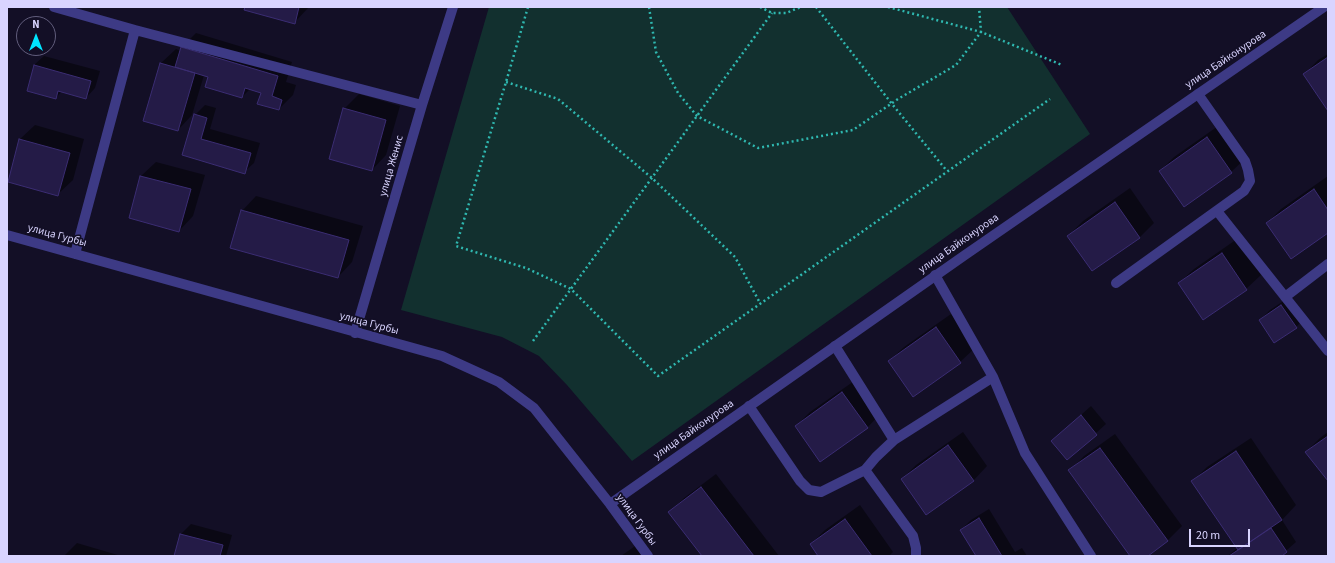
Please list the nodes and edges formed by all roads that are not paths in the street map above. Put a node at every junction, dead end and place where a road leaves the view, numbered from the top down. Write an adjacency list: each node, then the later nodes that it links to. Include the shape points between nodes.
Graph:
1 (54, 7): 4 (street)
2 (453, 7): 6 (street, улица Женис)
3 (1324, 7): 5 (street, улица Байконурова)
4 (135, 30): 6 (street); 9 (street)
5 (1198, 94): 7 (street, via 1245,161 1250,181 1244,191); 11 (street, улица Байконурова)
6 (422, 105): 14 (street, улица Женис)
7 (1217, 211): 12 (street); 13 (street)
8 (8, 238): 9 (street, улица Гурбы)
9 (75, 254): 14 (street, улица Гурбы)
10 (1328, 264): 13 (street)
11 (935, 275): 15 (street, улица Байконурова); 17 (street)
12 (1116, 284)
13 (1285, 297): 16 (street)
14 (355, 333): 21 (street, улица Гурбы, via 442,356 499,382 534,408)
15 (835, 346): 18 (street, улица Байконурова); 19 (street)
16 (1328, 351)
17 (993, 377): 19 (street); 24 (street, via 1025,452)
18 (749, 406): 20 (street, via 800,481 809,490 821,492); 21 (street, улица Байконурова)
19 (894, 440): 20 (street)
20 (865, 470): 23 (street, via 913,536)
21 (610, 504): 22 (street, улица Гурбы)
22 (648, 556)
23 (916, 556)
24 (1091, 556)

